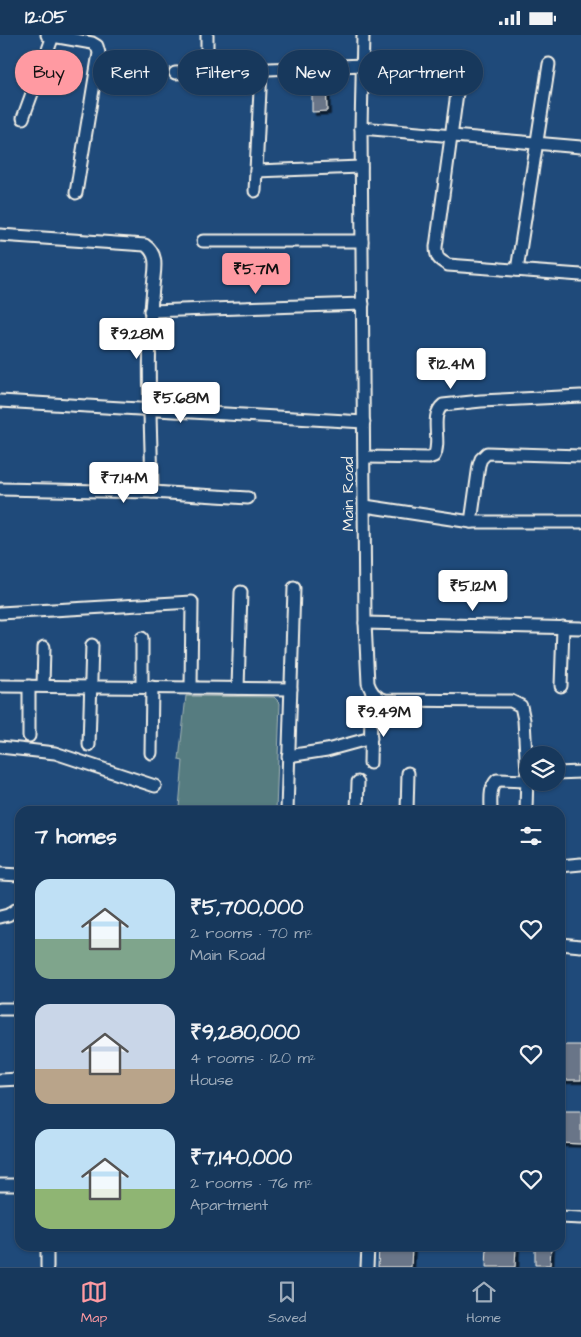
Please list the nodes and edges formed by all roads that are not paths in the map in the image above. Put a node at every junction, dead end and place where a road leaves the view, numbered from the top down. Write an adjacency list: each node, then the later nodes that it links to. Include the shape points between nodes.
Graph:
1 (50, 35): 12 (street); 20 (street, via 92,43 99,53)
2 (207, 35): 4 (street)
3 (362, 35): 5 (street, Main Road)
4 (207, 50)
5 (362, 50)
6 (359, 65): 8 (street)
7 (548, 65): 15 (street)
8 (268, 70)
9 (260, 95): 18 (street)
10 (362, 95): 13 (street, Main Road)
11 (456, 95): 14 (street)
12 (23, 119)
13 (361, 128): 14 (street); 17 (street, Main Road)
14 (450, 136): 15 (street); 24 (street, via 436,255 448,265)
15 (537, 143): 16 (street); 24 (street)
16 (581, 147)
17 (361, 167): 18 (street); 23 (street, Main Road)
18 (256, 171): 19 (street)
19 (256, 191)
20 (76, 193)
21 (0, 235): 27 (street, via 145,245 155,256)
22 (203, 241): 23 (street)
23 (362, 241): 26 (street, Main Road)
24 (517, 270): 25 (street)
25 (581, 275)
26 (363, 304): 27 (street); 31 (street, Main Road)
27 (150, 311): 30 (street)
28 (581, 397): 33 (street, via 443,405 437,414 434,456)
29 (0, 401): 30 (street)
30 (149, 409): 31 (street); 35 (street)
31 (364, 422): 33 (street, Main Road)
32 (581, 456): 38 (street, via 487,453 479,465)
33 (364, 457): 37 (street, Main Road)
34 (0, 489): 35 (street)
35 (152, 492): 36 (street)
36 (248, 498)
37 (365, 506): 38 (street); 43 (street, Main Road)
38 (471, 522): 39 (street)
39 (581, 522)
40 (294, 588): 57 (street)
41 (241, 592): 56 (street)
42 (0, 613): 55 (street, via 192,602)
43 (365, 623): 44 (street); 62 (street, Main Road, via 368,683 374,695 385,700 511,701 521,706)
44 (563, 627): 45 (street); 52 (street)
45 (581, 628)
46 (142, 639): 54 (street)
47 (92, 645): 53 (street)
48 (44, 647): 51 (street)
49 (0, 686): 50 (street)
50 (29, 686): 51 (street); 59 (street)
51 (43, 686): 53 (street)
52 (561, 686)
53 (91, 687): 54 (street); 61 (street)
54 (147, 687): 55 (street); 64 (street)
55 (191, 687): 56 (street)
56 (238, 688): 57 (street)
57 (291, 689): 65 (street)
58 (371, 713): 60 (street)
59 (29, 736)
60 (371, 738): 65 (street); 66 (street)
61 (89, 745)
62 (525, 746)
63 (0, 747): 72 (street, via 55,753)
64 (151, 753)
65 (288, 756): 74 (street)
66 (370, 763)
67 (581, 772): 69 (street)
68 (408, 773): 76 (street)
69 (565, 773)
70 (520, 777): 77 (street, via 497,780 491,790)
71 (358, 782): 75 (street)
72 (155, 786)
73 (527, 791): 78 (street, Main Road)
74 (287, 806)
75 (357, 806)
76 (407, 806)
77 (490, 806)
78 (526, 806)
79 (581, 864): 80 (street)
80 (565, 865)
81 (0, 873): 82 (street)
82 (15, 874)
83 (15, 910): 84 (street)
84 (0, 917)
85 (565, 944): 86 (street)
86 (581, 946)
87 (0, 1009): 88 (street)
88 (15, 1009)
89 (0, 1079): 90 (street)
90 (15, 1079)
91 (0, 1185): 92 (street)
92 (15, 1185)
93 (565, 1217): 94 (street)
94 (581, 1218)
95 (47, 1251): 97 (street)
96 (368, 1251): 98 (street)
97 (47, 1267)
98 (367, 1267)

